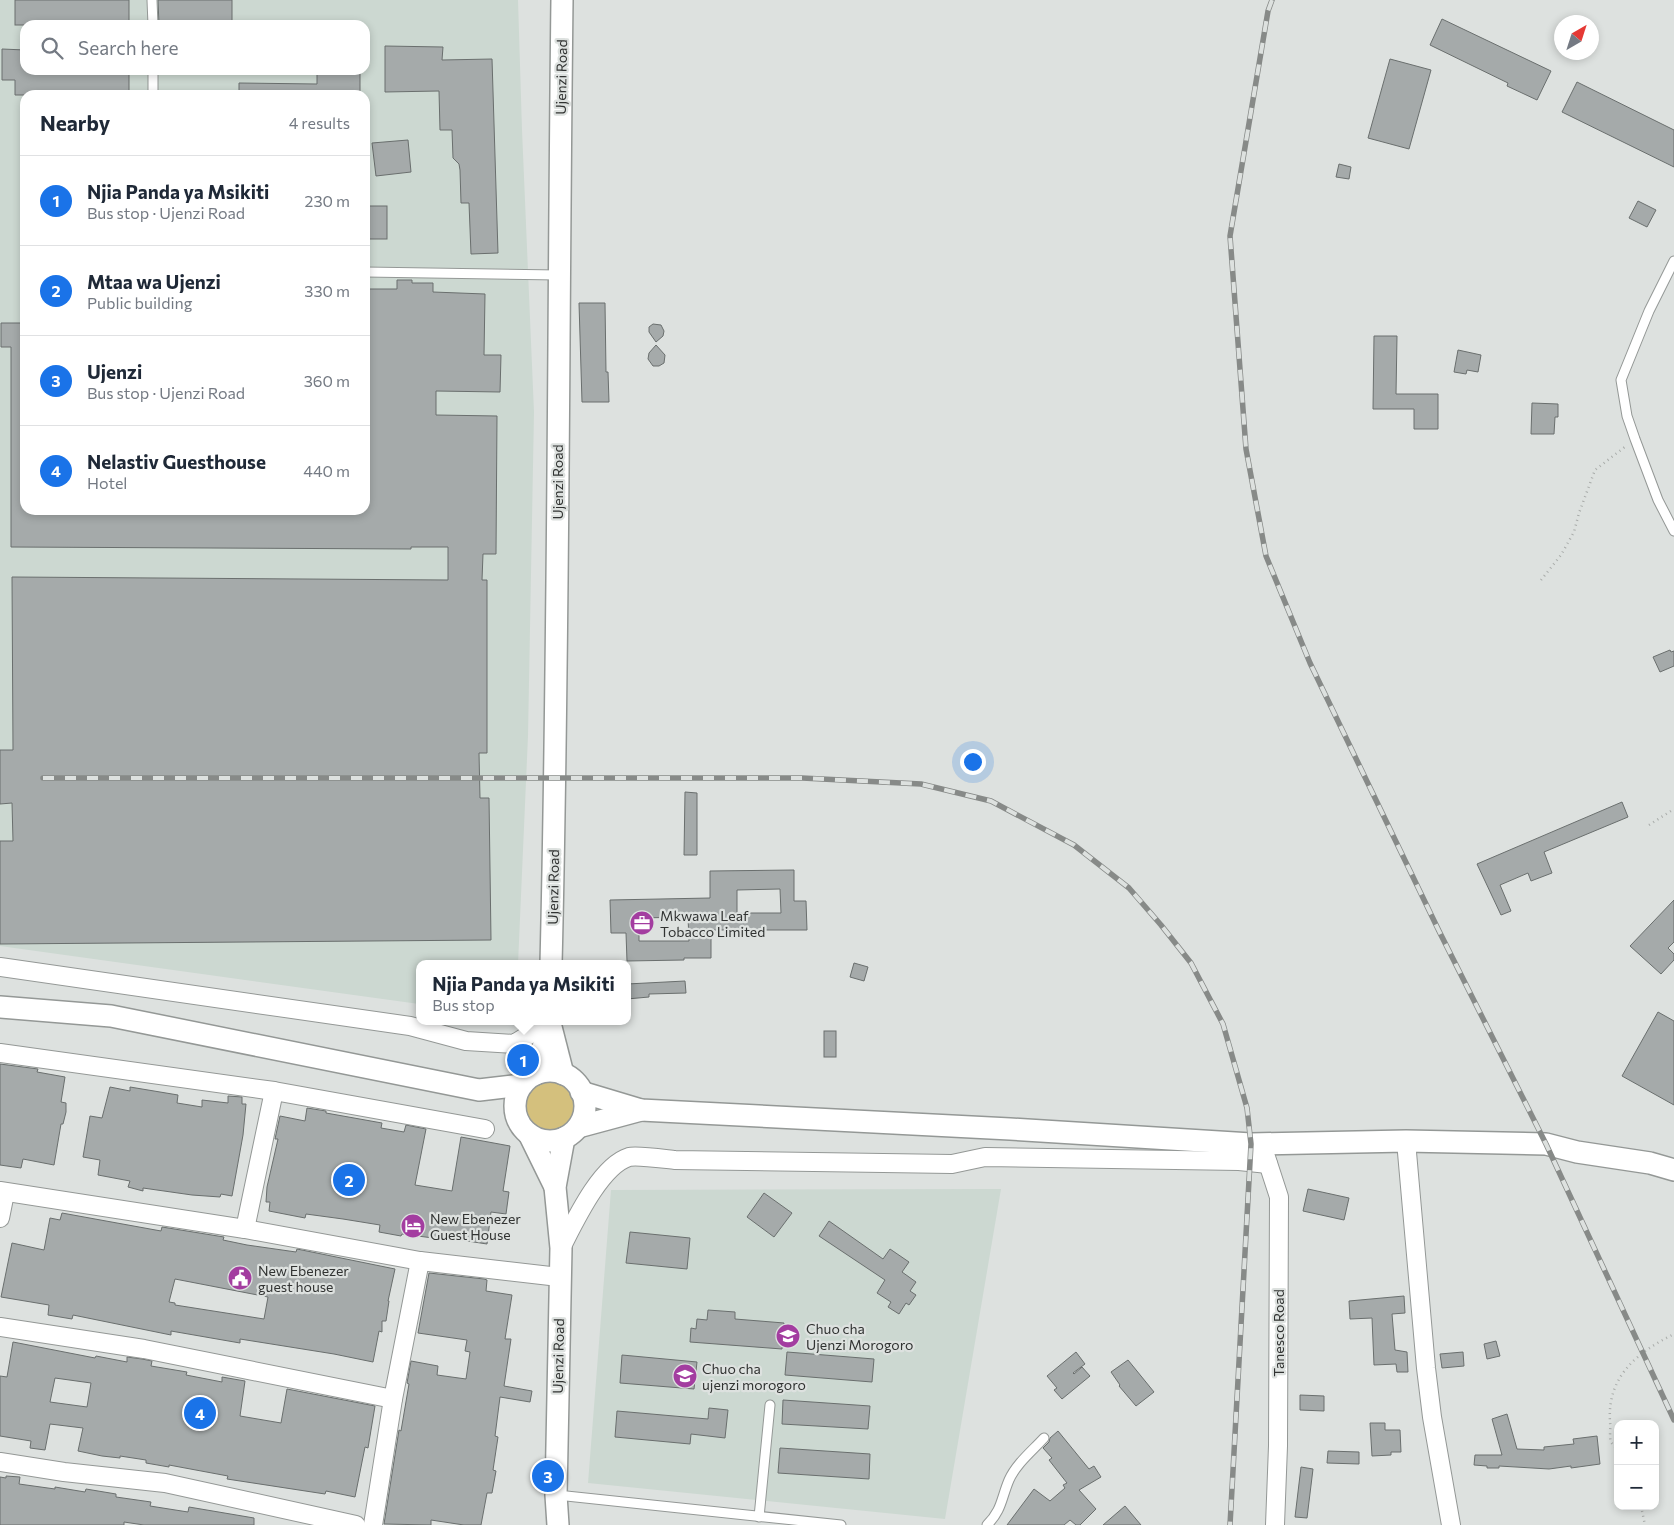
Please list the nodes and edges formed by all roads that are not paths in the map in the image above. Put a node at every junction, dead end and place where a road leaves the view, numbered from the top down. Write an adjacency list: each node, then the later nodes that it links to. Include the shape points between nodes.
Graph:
1 (152, 0): 3 (lane)
2 (562, 0): 8 (street, Ujenzi Road)
3 (152, 20)
4 (152, 75): 5 (lane)
5 (152, 90)
6 (1674, 261): 9 (lane, via 1621,380 1635,439 1658,500)
7 (370, 272): 8 (lane)
8 (558, 275): 10 (street, Ujenzi Road)
9 (1674, 530)
10 (554, 864): 11 (street); 12 (street, Ujenzi Road)
11 (542, 960)
12 (551, 960)
13 (0, 967): 15 (street, via 410,1026 466,1041 514,1044)
14 (0, 1007): 21 (street, via 111,1016)
15 (542, 1025)
16 (544, 1025): 20 (street)
17 (546, 1025): 19 (street)
18 (0, 1053): 22 (street)
19 (563, 1074): 20 (street, via 554,1072); 23 (street, via 571,1078)
20 (529, 1079): 21 (street); 25 (street, via 517,1094)
21 (480, 1090): 25 (street)
22 (274, 1091): 26 (street); 35 (street)
23 (581, 1092): 24 (street); 27 (street, via 584,1110)
24 (640, 1110): 27 (street); 30 (street)
25 (516, 1115): 28 (street)
26 (485, 1129)
27 (571, 1132): 28 (street, via 546,1140); 32 (street)
28 (529, 1134): 32 (street)
29 (1406, 1141): 30 (street); 31 (street, via 1546,1144); 52 (street, via 1426,1368)
30 (1265, 1154): 36 (street, via 1239,1161 985,1157 952,1164 675,1160 630,1156 616,1163 603,1176); 51 (street, Tanesco Road, via 1279,1197)
31 (1674, 1170)
32 (555, 1187): 36 (street, Ujenzi Road)
33 (2, 1192): 34 (street); 35 (street)
34 (0, 1218)
35 (245, 1229): 37 (street)
36 (560, 1248): 38 (street, Ujenzi Road)
37 (420, 1261): 38 (street); 40 (street)
38 (559, 1277): 44 (street, Ujenzi Road)
39 (0, 1327): 40 (street, via 144,1349)
40 (393, 1400): 47 (street)
41 (770, 1405): 45 (lane)
42 (1044, 1438): 50 (lane, via 1009,1479 996,1515)
43 (0, 1462): 46 (street, via 165,1482)
44 (556, 1495): 45 (lane); 48 (street, Ujenzi Road)
45 (760, 1517): 49 (lane)
46 (356, 1525)
47 (373, 1525)
48 (558, 1525)
49 (841, 1525)
50 (987, 1525)
51 (1275, 1525)
52 (1451, 1525)

